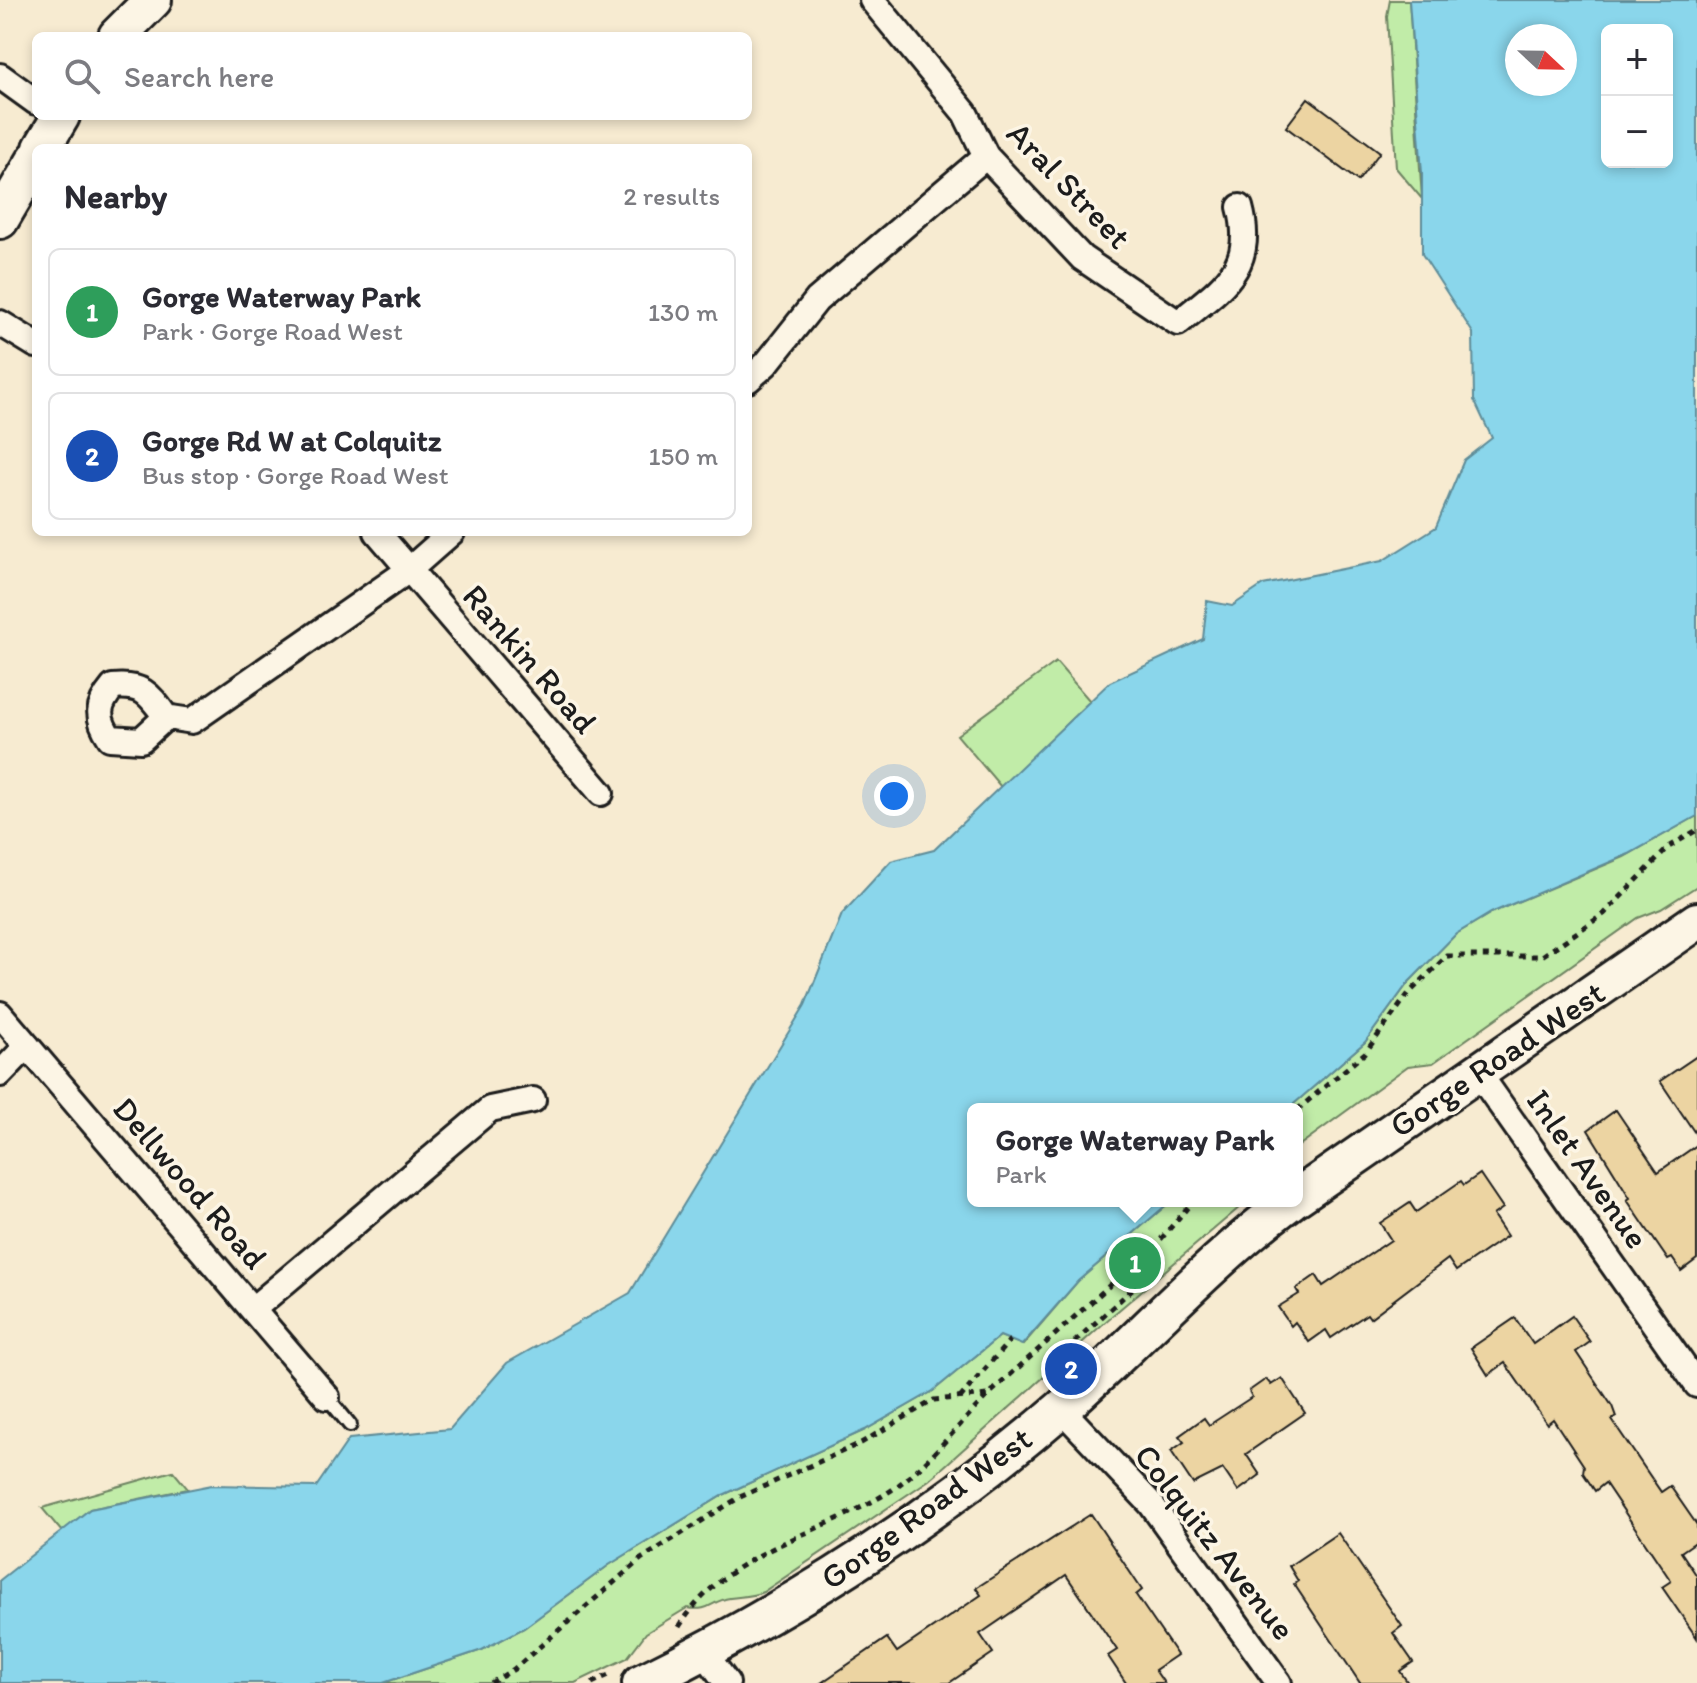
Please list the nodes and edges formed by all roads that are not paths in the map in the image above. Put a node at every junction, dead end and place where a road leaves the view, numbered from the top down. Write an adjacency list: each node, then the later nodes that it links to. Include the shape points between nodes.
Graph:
1 (153, 0): 3 (main road)
2 (872, 0): 8 (street, Aral Street, via 965,113)
3 (121, 32)
4 (0, 76): 5 (street)
5 (32, 99)
6 (58, 120): 7 (main road)
7 (44, 144)
8 (986, 156): 10 (street, Aral Street, via 1082,258 1178,323 1232,278 1247,235); 14 (street, via 817,300)
9 (32, 166): 11 (main road)
10 (1240, 207)
11 (0, 220)
12 (0, 323): 13 (street)
13 (32, 343)
14 (752, 376)
15 (380, 536): 17 (street, Rankin Road)
16 (447, 536): 17 (street)
17 (409, 570): 18 (street, via 192,721); 19 (street, Rankin Road)
18 (166, 717)
19 (601, 793)
20 (1697, 921): 23 (main road, Gorge Road West)
21 (0, 1014): 22 (street, Dellwood Road)
22 (27, 1046): 24 (street); 28 (street, Dellwood Road)
23 (1477, 1071): 26 (main road, Gorge Road West); 29 (street, Inlet Avenue)
24 (0, 1074)
25 (533, 1100): 28 (street, via 490,1109)
26 (1303, 1193)
27 (1284, 1207): 31 (main road, Gorge Road West)
28 (253, 1309): 30 (street, Dellwood Road)
29 (1697, 1385)
30 (327, 1397): 32 (lane)
31 (1051, 1398): 33 (main road, Gorge Road West, via 890,1540 786,1606); 36 (street, Colquitz Avenue, via 1151,1504)
32 (350, 1425)
33 (690, 1641): 34 (main road, Gorge Road West); 35 (street)
34 (641, 1683)
35 (727, 1683)
36 (1279, 1683)

